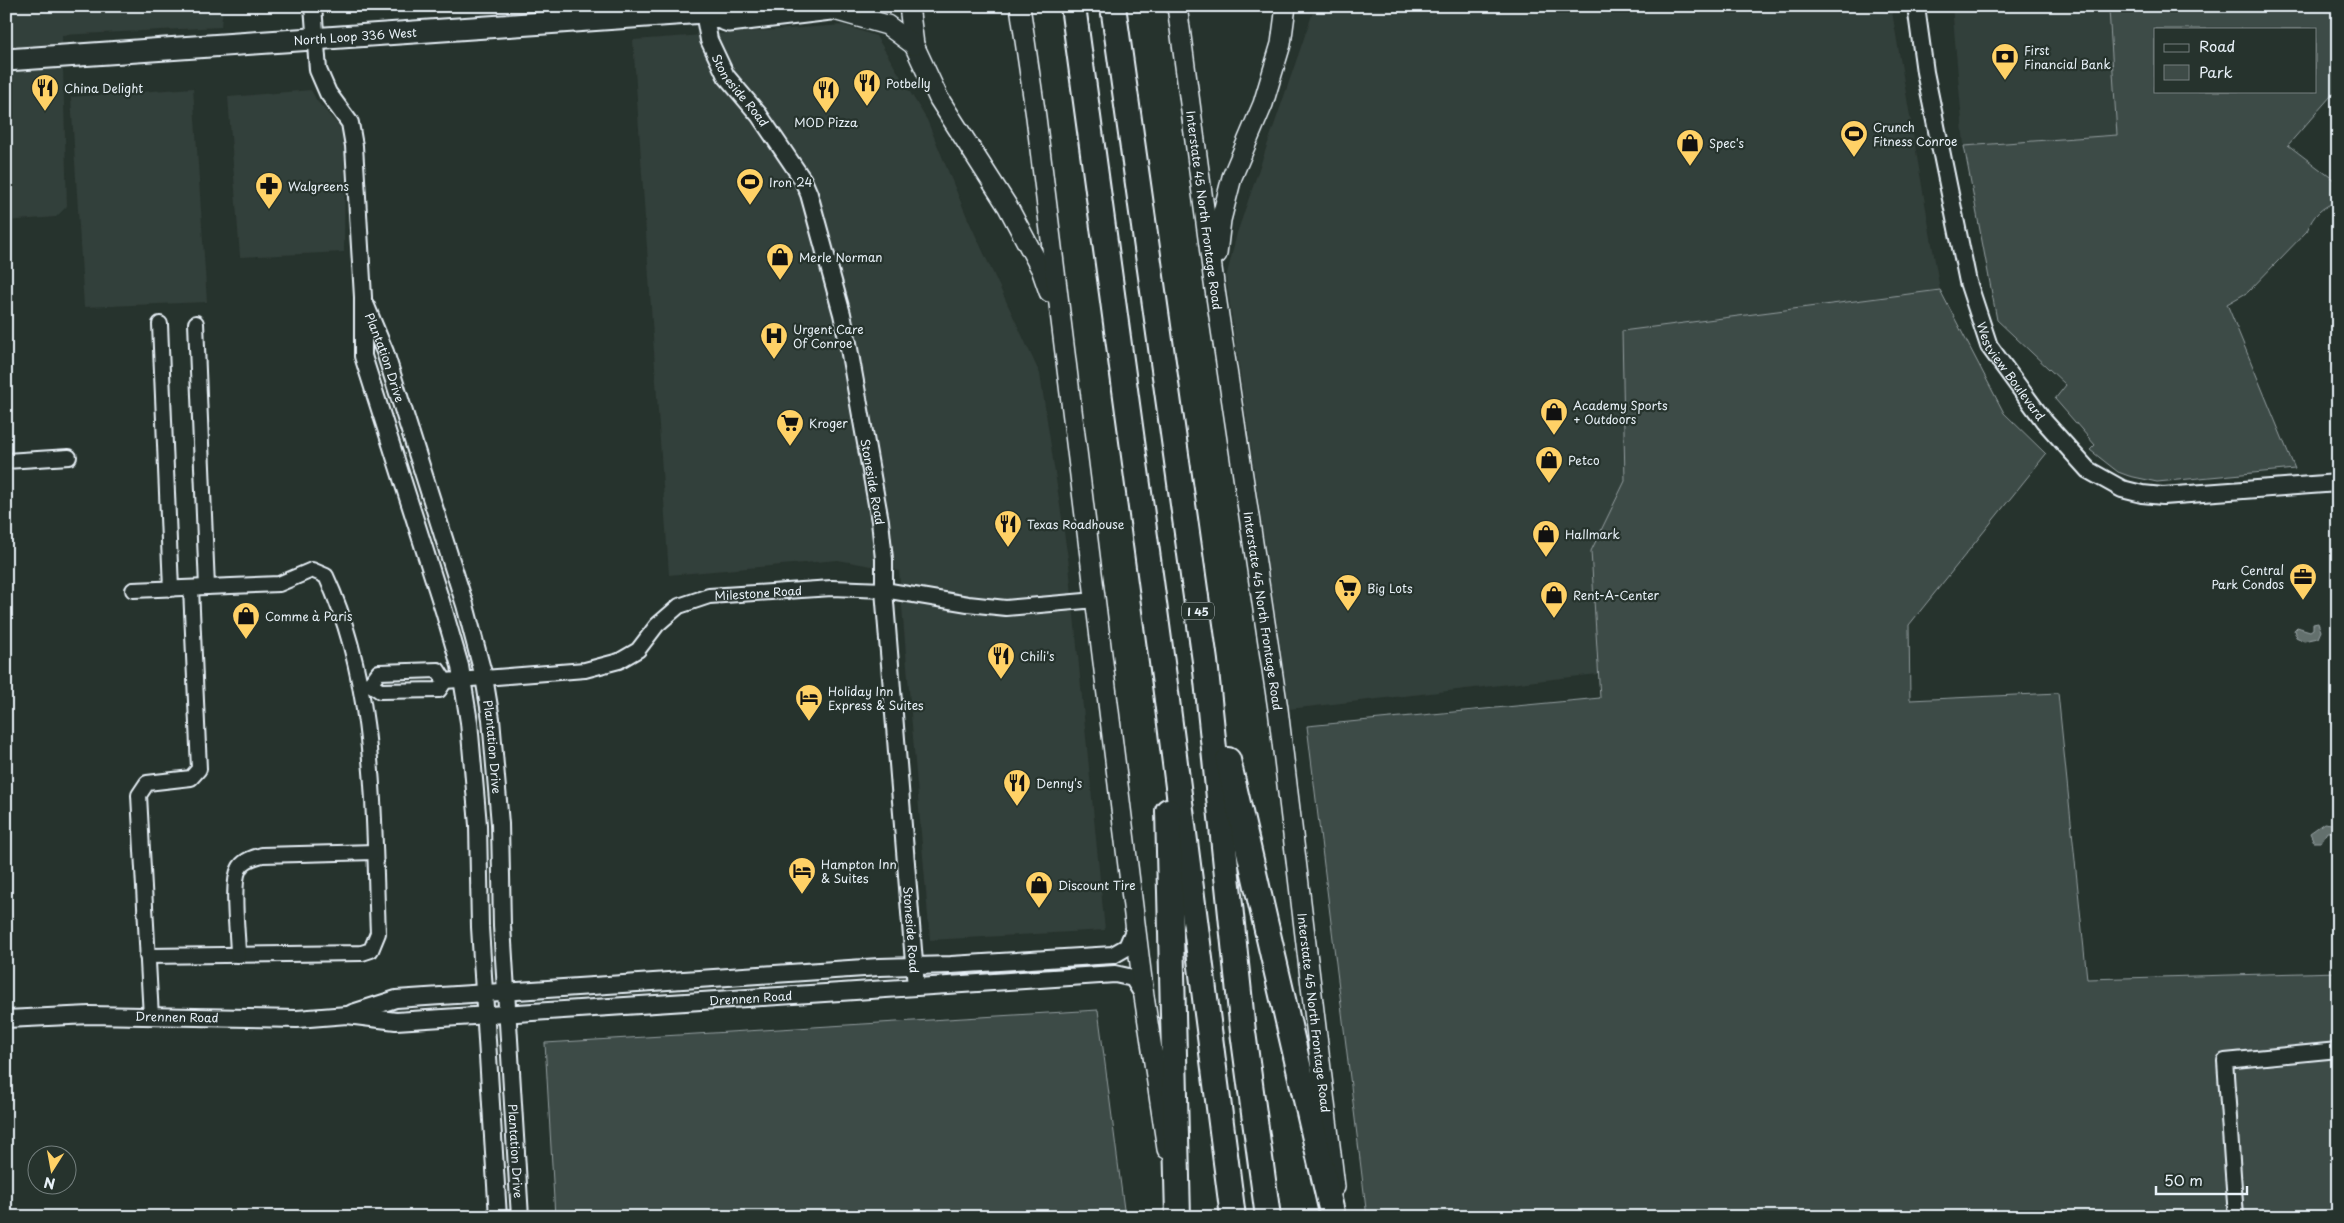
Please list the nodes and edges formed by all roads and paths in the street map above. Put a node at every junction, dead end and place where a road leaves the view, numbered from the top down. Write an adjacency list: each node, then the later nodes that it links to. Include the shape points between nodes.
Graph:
1 (313, 6): 13 (street, Plantation Drive)
2 (856, 6): 12 (main road, North Loop 336 West)
3 (909, 6): 14 (main road)
4 (1020, 6): 21 (main road)
5 (1073, 6): 34 (highway)
6 (1113, 6): 31 (highway, I 45)
7 (1177, 6): 17 (main road, Interstate 45 North Frontage Road)
8 (1286, 6): 16 (main road, via 1281,44)
9 (1298, 6): 16 (main road, via 1288,67)
10 (1916, 6): 24 (street, Westview Boulevard, via 1925,72 1968,282 1990,346 2044,421 2088,470 2122,489 2142,494 2163,496)
11 (710, 9): 12 (main road, North Loop 336 West, via 729,21); 13 (main road, North Loop 336 West); 29 (street, Stoneside Road, via 709,40 726,76 759,115 809,194 848,343 880,521)
12 (832, 10): 14 (main road, via 887,25)
13 (317, 39): 15 (main road, North Loop 336 West); 18 (street, Plantation Drive, via 318,70 328,93 350,123)
14 (914, 45): 21 (main road, via 939,99 1008,207 1041,269)
15 (6, 60)
16 (1263, 104): 17 (main road, via 1232,177 1221,220)
17 (1214, 283): 60 (main road, Interstate 45 North Frontage Road, via 1278,709)
18 (363, 297): 33 (street, Plantation Drive, via 385,352 465,605); 36 (street, Plantation Drive, via 363,356 444,612)
19 (196, 323): 25 (street)
20 (160, 324): 27 (street)
21 (1062, 332): 30 (main road)
22 (69, 456): 23 (street)
23 (6, 461)
24 (2338, 483)
25 (207, 587): 26 (street); 37 (street, via 279,584 312,570 326,576)
26 (191, 588): 27 (street); 42 (street, via 200,764 191,778 147,783 139,795)
27 (171, 589): 28 (street)
28 (133, 590)
29 (884, 590): 30 (street, Milestone Road, via 1006,608); 33 (street, Milestone Road, via 832,588 708,596 679,606 657,624 638,650 619,661 585,670); 43 (street, Stoneside Road)
30 (1096, 600): 40 (main road)
31 (1205, 660): 58 (highway, I 45, via 1243,1032); 59 (highway)
32 (406, 671): 35 (street, Milestone Road, via 438,670); 37 (street, Milestone Road, via 379,672); 38 (street)
33 (484, 677): 36 (street, Milestone Road); 45 (street, Plantation Drive, via 500,824)
34 (1164, 677): 56 (highway); 57 (highway)
35 (445, 681): 36 (street, Milestone Road); 38 (street, Milestone Road, via 439,690)
36 (462, 681): 46 (street, Plantation Drive, via 478,825)
37 (365, 684): 38 (street, Milestone Road, via 380,691); 39 (street)
38 (407, 690)
39 (375, 852): 41 (street, via 262,855 248,859 239,868 236,882); 41 (street, via 378,933 371,950 362,953)
40 (1136, 926): 43 (street, Drennen Road, via 1127,947 1113,955); 47 (main road)
41 (238, 955): 42 (street)
42 (147, 956): 51 (street)
43 (915, 966): 44 (street, Stoneside Road); 45 (street, Drennen Road)
44 (916, 987): 47 (street, Drennen Road, via 1115,974 1133,978); 48 (street, Drennen Road)
45 (506, 991): 46 (street, Drennen Road); 48 (street, Plantation Drive)
46 (484, 993): 49 (street, Drennen Road, via 396,998); 50 (street, Plantation Drive)
47 (1144, 996): 56 (main road)
48 (508, 1014): 50 (street, Drennen Road); 55 (street, Plantation Drive)
49 (347, 1015): 50 (street, Drennen Road, via 396,1021); 51 (street, Drennen Road, via 297,1019)
50 (486, 1015): 54 (street, Plantation Drive)
51 (151, 1018): 52 (street, Drennen Road, via 90,1015)
52 (6, 1019)
53 (2338, 1050): 61 (street, via 2225,1061)
54 (498, 1217)
55 (520, 1217)
56 (1178, 1217)
57 (1232, 1217)
58 (1268, 1217)
59 (1333, 1217)
60 (1339, 1217)
61 (2236, 1217)

